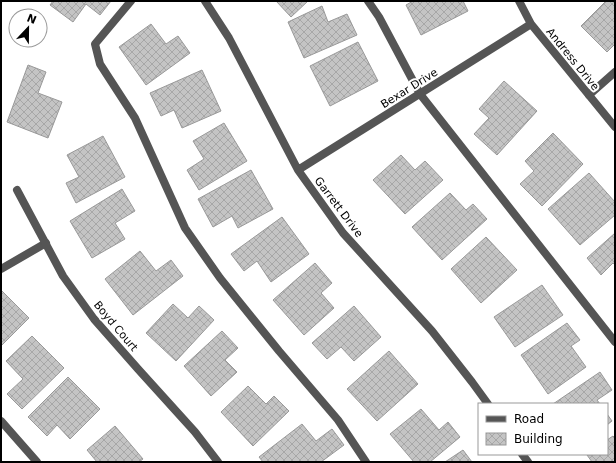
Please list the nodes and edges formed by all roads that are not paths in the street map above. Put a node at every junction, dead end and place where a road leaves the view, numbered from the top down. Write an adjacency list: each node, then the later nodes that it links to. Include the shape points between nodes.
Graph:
1 (131, 1): 19 (street, via 95,44 100,64 135,118 185,228 220,278 278,351 338,420)
2 (205, 1): 10 (street, Garrett Drive, via 229,38)
3 (368, 1): 7 (street)
4 (519, 1): 5 (street, Andress Drive)
5 (531, 24): 7 (street, Bexar Drive); 8 (street, Andress Drive)
6 (615, 72): 8 (street)
7 (420, 94): 10 (street, Bexar Drive); 14 (street)
8 (589, 95): 9 (street, Andress Drive)
9 (615, 127)
10 (298, 170): 15 (street, Garrett Drive, via 343,233 432,331)
11 (17, 190): 12 (street, Boyd Court)
12 (46, 243): 13 (street); 18 (street, Boyd Court, via 63,276 94,319 195,432)
13 (1, 269)
14 (615, 342)
15 (487, 403)
16 (1, 421): 17 (street)
17 (37, 462)
18 (218, 462)
19 (366, 462)

